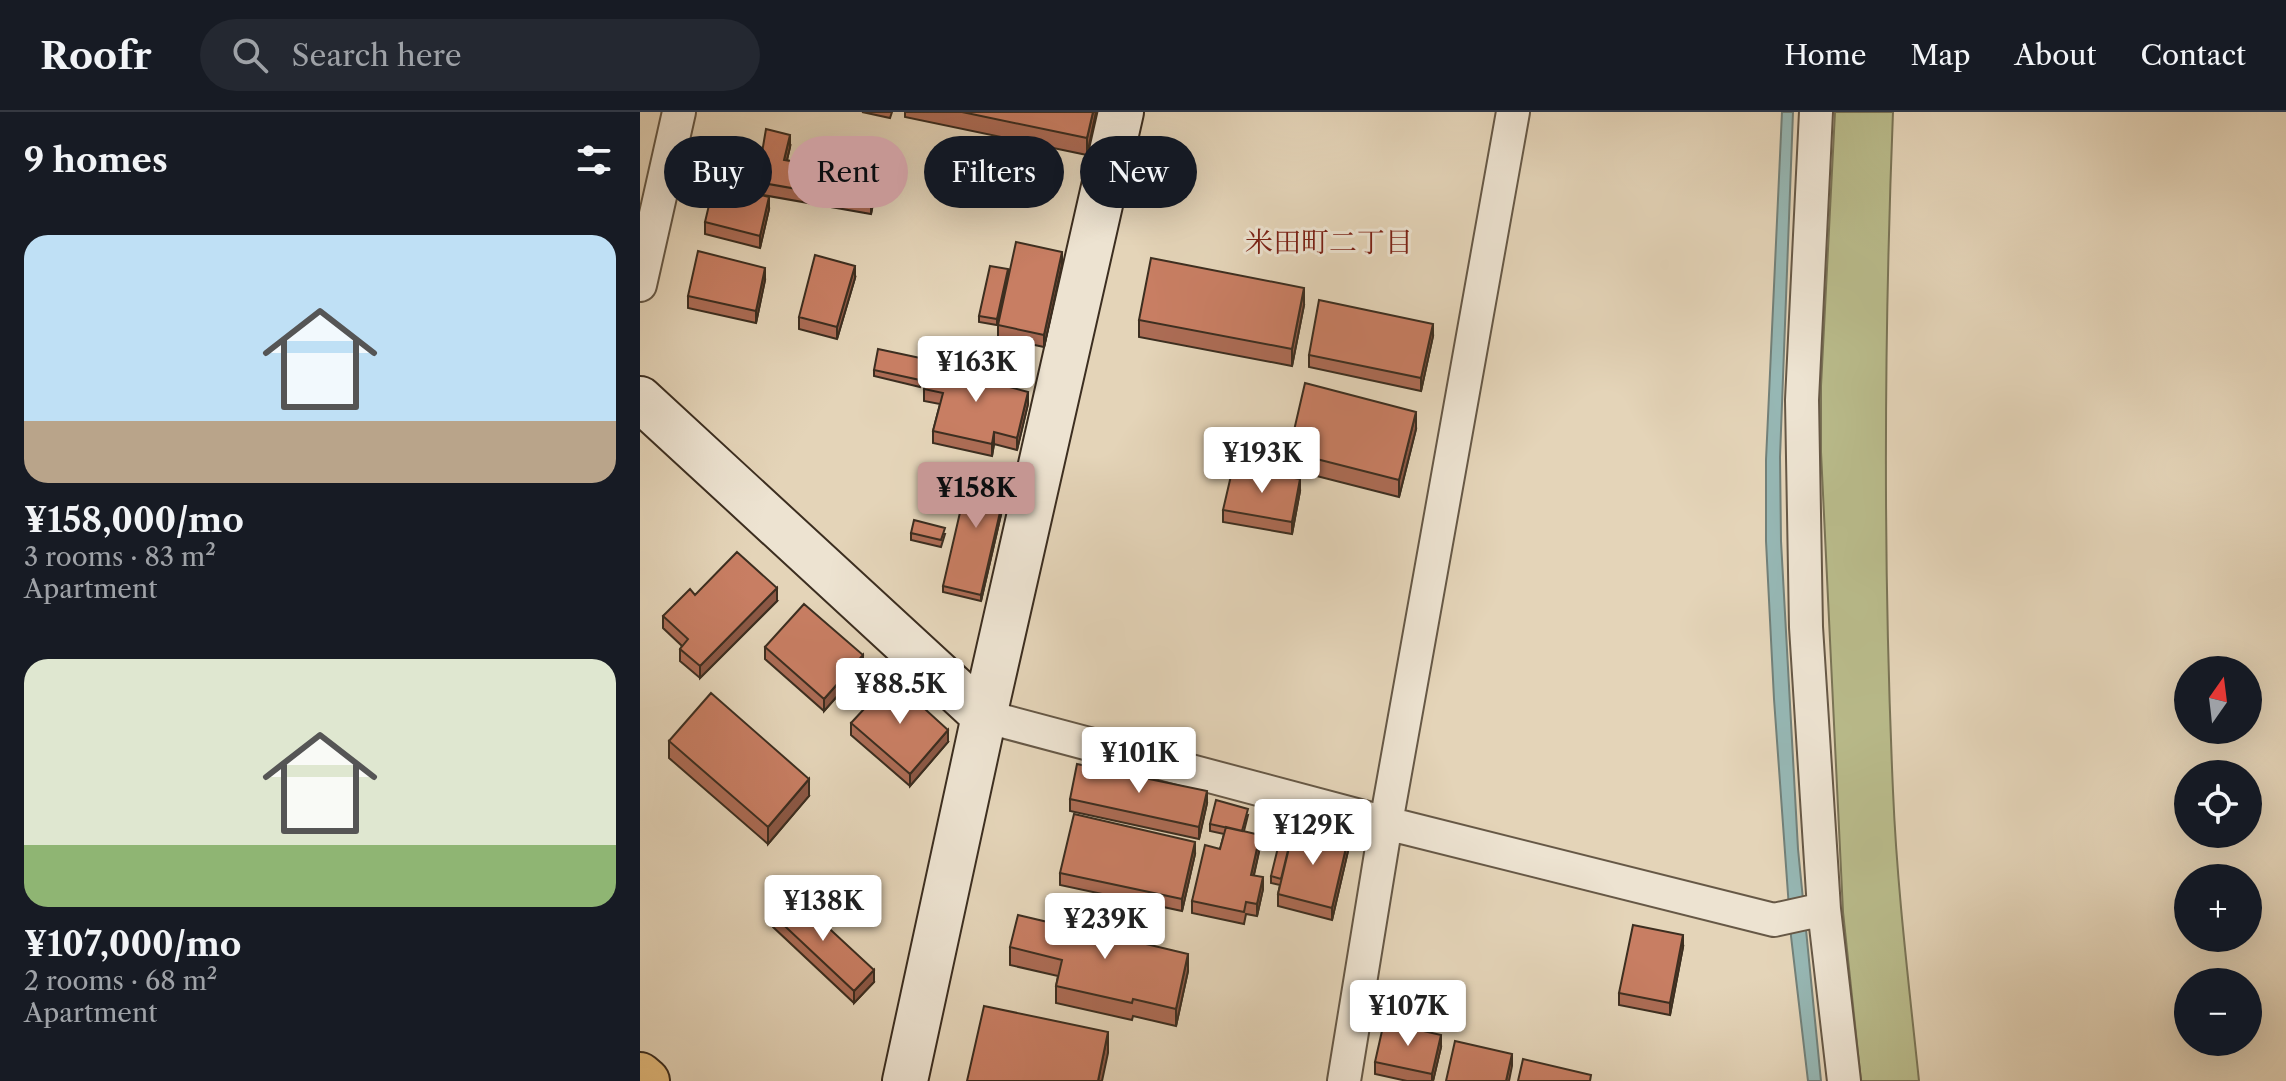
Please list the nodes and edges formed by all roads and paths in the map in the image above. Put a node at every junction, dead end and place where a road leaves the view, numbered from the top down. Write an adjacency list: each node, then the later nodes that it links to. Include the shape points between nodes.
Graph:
1 (679, 112): 5 (street)
2 (1121, 112): 7 (street)
3 (1513, 112): 8 (street)
4 (1816, 112): 9 (street, via 1802,400 1806,627)
5 (640, 285)
6 (640, 399): 7 (street)
7 (984, 716): 8 (street); 12 (street)
8 (1386, 823): 9 (street, via 1774,920); 13 (street)
9 (1824, 909): 14 (street)
10 (640, 1075): 11 (highway)
11 (647, 1081)
12 (905, 1081)
13 (1344, 1081)
14 (1844, 1081)

